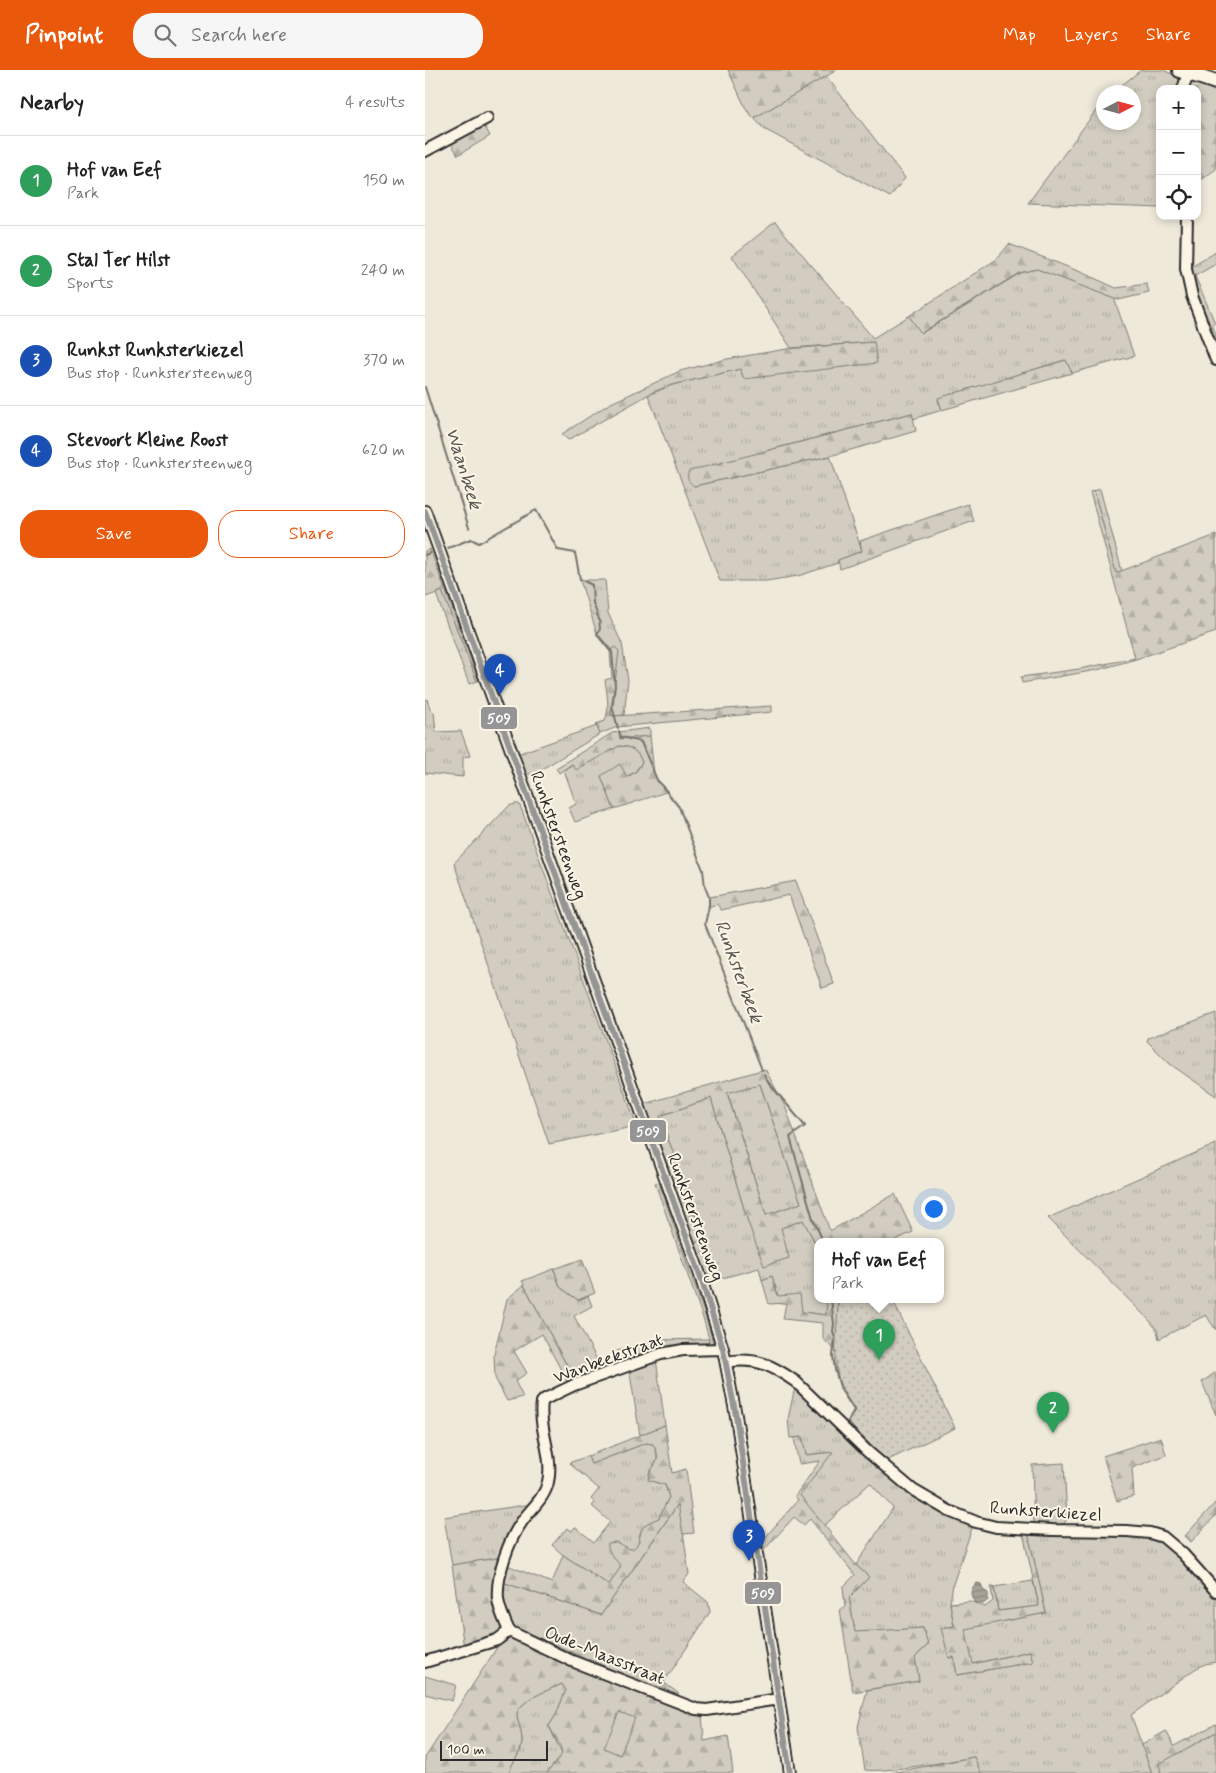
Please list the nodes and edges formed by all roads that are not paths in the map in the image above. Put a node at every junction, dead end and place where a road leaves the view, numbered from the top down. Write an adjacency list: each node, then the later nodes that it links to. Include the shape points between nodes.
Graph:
1 (1184, 71): 2 (main road); 3 (street)
2 (1216, 82)
3 (1183, 85)
4 (487, 118): 5 (street)
5 (425, 151)
6 (1187, 220): 7 (street, via 1186,269 1191,296)
7 (1216, 360)
8 (425, 510): 9 (street, Runkstersteenweg, via 699,1272)
9 (723, 1349): 10 (street, Runkstersteenweg); 12 (street, Wanbeekstraat, via 661,1354 574,1385 542,1402 549,1480 545,1492 514,1533 502,1572 498,1601)
10 (726, 1362): 11 (street, Runksterkiezel, via 753,1361 783,1372 913,1490 949,1511 996,1527 1127,1531 1163,1537); 14 (street, Runkstersteenweg)
11 (1216, 1591)
12 (509, 1632): 13 (street, via 497,1640); 14 (street, Oude-Maasstraat, via 572,1661 696,1708 707,1710)
13 (425, 1662)
14 (779, 1699): 15 (street, Runkstersteenweg)
15 (790, 1773)

